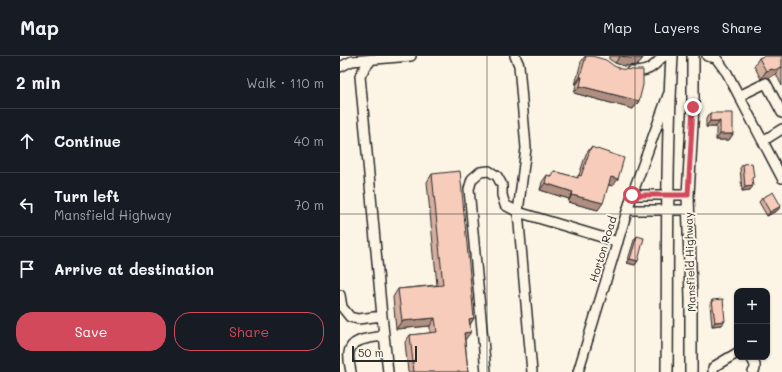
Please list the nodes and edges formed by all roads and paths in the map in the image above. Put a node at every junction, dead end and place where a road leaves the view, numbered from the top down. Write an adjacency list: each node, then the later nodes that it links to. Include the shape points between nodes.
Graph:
1 (411, 56): 7 (street)
2 (514, 56): 22 (street, via 518,65 526,148)
3 (665, 56): 9 (street, via 652,67 638,72)
4 (672, 56): 10 (main road, Mansfield Highway)
5 (693, 56): 17 (main road, Mansfield Highway)
6 (707, 56): 11 (street, via 716,58)
7 (372, 59): 8 (street, via 352,61); 25 (street, via 360,76)
8 (340, 67)
9 (621, 71)
10 (670, 90): 16 (street, Horton Road); 18 (main road, Mansfield Highway)
11 (739, 96): 12 (street, via 766,83); 14 (street)
12 (782, 113)
13 (782, 129): 14 (street)
14 (763, 141): 15 (street)
15 (782, 178)
16 (632, 195): 18 (street); 19 (street, Horton Road)
17 (688, 195): 18 (street); 20 (main road, Mansfield Highway)
18 (668, 196): 21 (main road, Mansfield Highway)
19 (628, 210): 21 (street); 23 (street, Horton Road)
20 (688, 210): 21 (street); 35 (main road, Mansfield Highway)
21 (668, 211): 34 (main road, Mansfield Highway)
22 (518, 212): 23 (street); 31 (street, via 505,205 502,185 497,176 489,172 480,172 472,178 469,189); 32 (street)
23 (618, 242): 33 (street, Horton Road)
24 (340, 294): 25 (street, via 342,307 350,317 358,319)
25 (382, 316): 26 (street)
26 (384, 336): 29 (street, via 352,344 348,352); 30 (street)
27 (734, 355): 36 (street, via 715,366)
28 (752, 360): 37 (street, via 755,365)
29 (351, 372)
30 (388, 372)
31 (486, 372)
32 (532, 372)
33 (578, 372)
34 (667, 372)
35 (691, 372)
36 (714, 372)
37 (753, 372)

